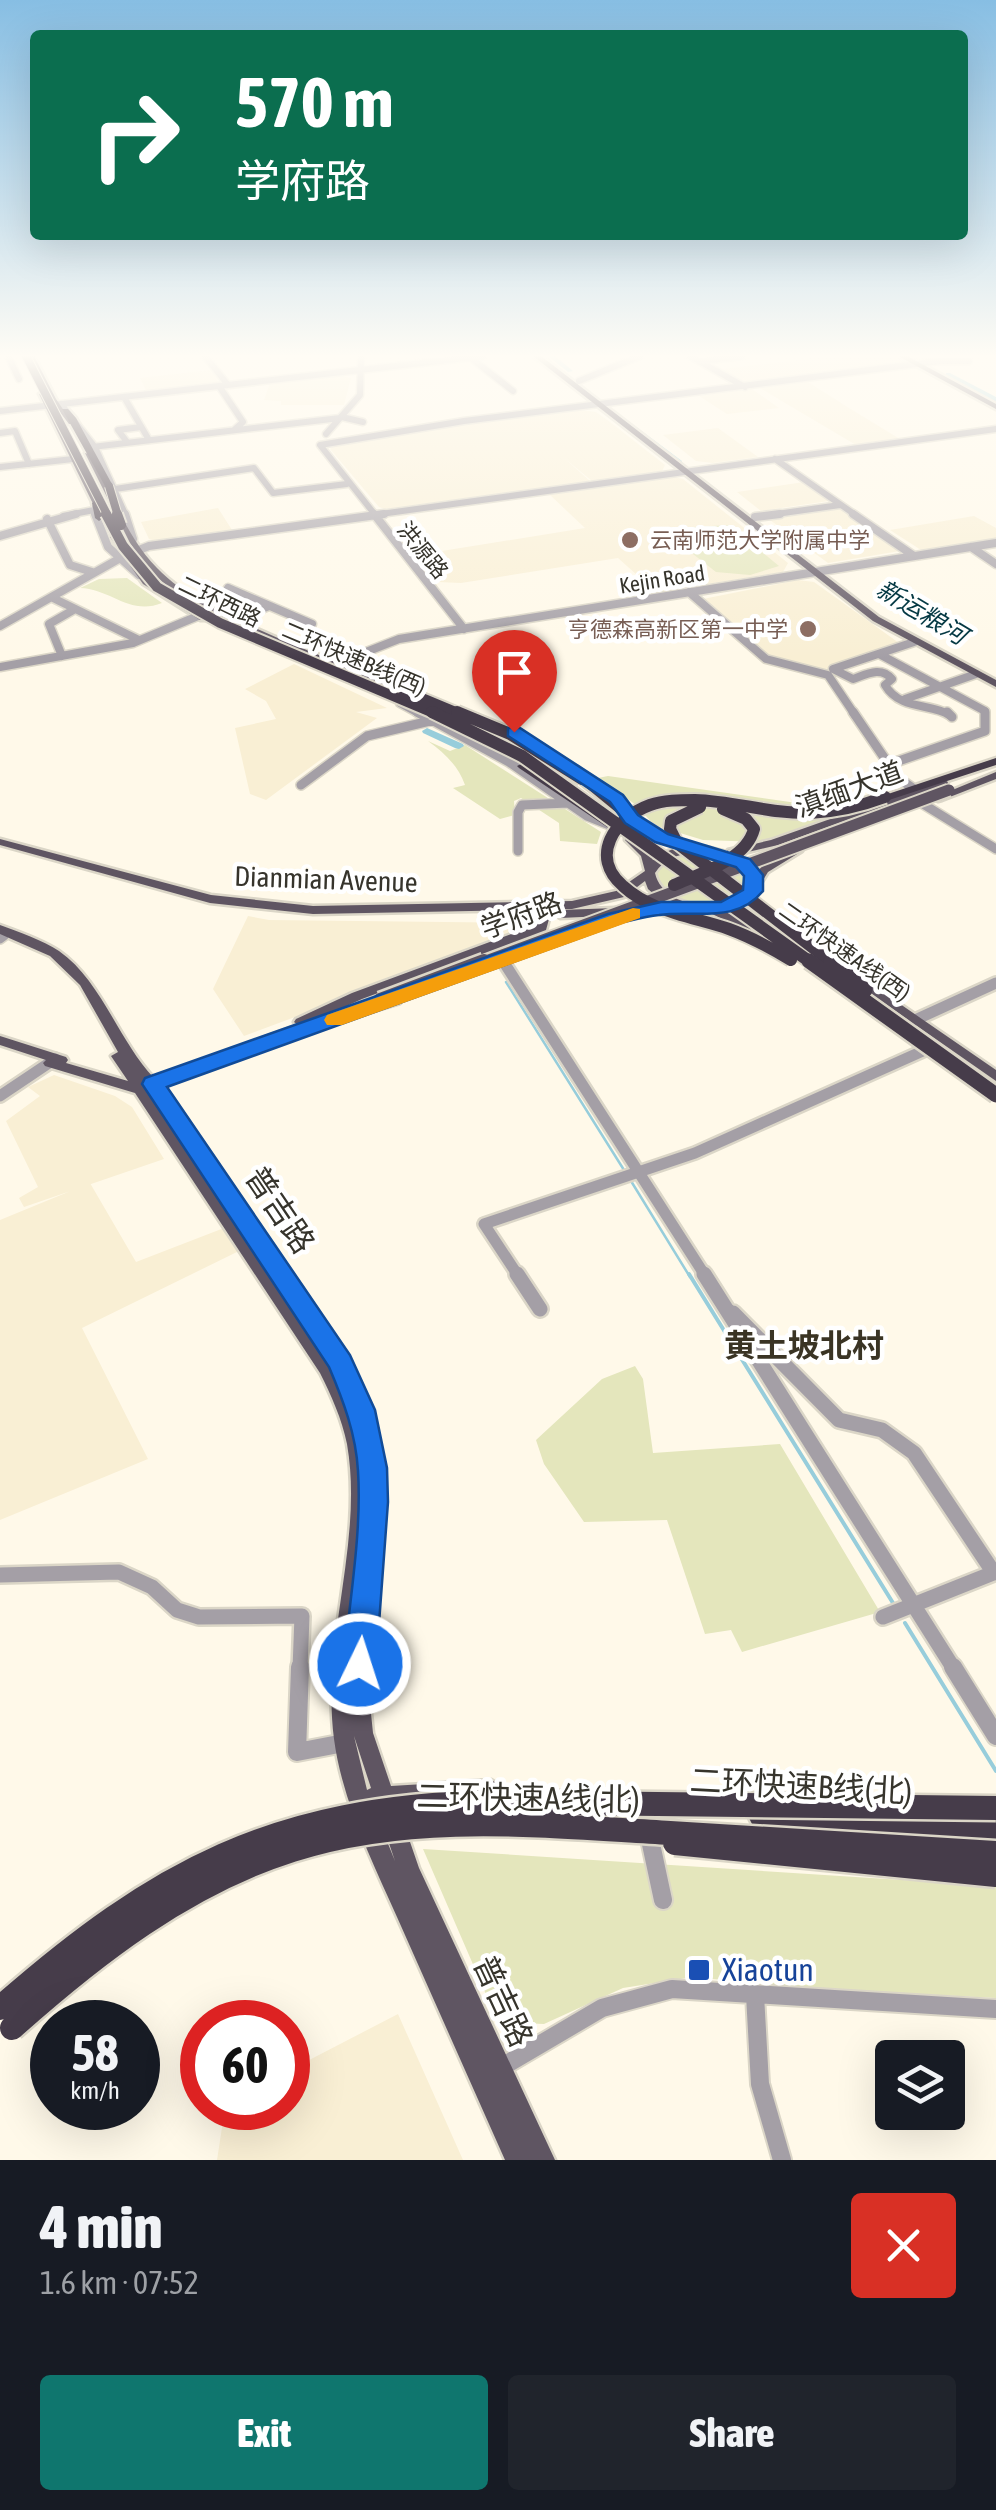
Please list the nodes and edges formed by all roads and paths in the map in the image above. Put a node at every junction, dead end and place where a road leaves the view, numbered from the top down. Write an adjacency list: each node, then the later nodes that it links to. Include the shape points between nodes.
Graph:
1 (26, 457): 13 (street)
2 (80, 457): 38 (highway, 二环快速B线(西), bridge, via 131,559)
3 (84, 457): 23 (highway, 二环快速A线(西), bridge)
4 (85, 457): 26 (main road, 二环西路)
5 (93, 457): 23 (highway, bridge)
6 (97, 457): 17 (street)
7 (326, 457): 16 (street, 洪源路)
8 (668, 457): 15 (main road)
9 (671, 457): 15 (main road)
10 (792, 457): 12 (street)
11 (74, 458): 13 (street); 19 (main road, 二环西路)
12 (776, 459): 15 (street); 18 (street)
13 (29, 464): 14 (street)
14 (0, 467)
15 (688, 471): 20 (street); 21 (main road); 31 (main road)
16 (347, 484): 17 (street, via 272,493 254,468); 20 (street, 洪源路)
17 (115, 490): 26 (street)
18 (840, 505): 21 (street); 28 (street)
19 (96, 509): 22 (street); 29 (main road, 二环西路); 38 (highway, bridge, via 138,580)
20 (372, 515): 26 (street); 42 (street, 洪源路)
21 (755, 517): 31 (main road)
22 (47, 518): 24 (street); 32 (street, via 70,565)
23 (121, 525): 48 (highway, 二环快速A线(西), bridge, via 146,566 182,596)
24 (0, 536)
25 (996, 543): 27 (street, Kejin Road)
26 (136, 544): 29 (street); 39 (main road, 二环西路, via 170,584)
27 (972, 547): 28 (street, Kejin Road); 30 (street)
28 (914, 556): 31 (street, Kejin Road)
29 (120, 558): 32 (street); 35 (street); 38 (main road, 二环西路)
30 (996, 564)
31 (819, 571): 34 (street, Kejin Road); 44 (main road); 52 (main road, via 896,623)
32 (92, 572): 40 (street)
33 (228, 588): 36 (street)
34 (689, 592): 42 (street, Kejin Road); 50 (street, via 766,659)
35 (53, 598): 37 (street); 40 (street)
36 (269, 606): 39 (street); 41 (street)
37 (76, 610): 43 (street); 46 (street, via 50,624)
38 (197, 614): 43 (street); 47 (highway, 二环快速B线(西), bridge); 57 (main road, 二环西路)
39 (234, 620): 48 (main road, 二环西路)
40 (0, 624)
41 (312, 624)
42 (464, 629): 48 (street, Kejin Road, via 390,642)
43 (138, 640): 46 (street)
44 (914, 642): 45 (street); 51 (main road)
45 (879, 654): 50 (street); 54 (street)
46 (62, 656): 49 (street)
47 (313, 663): 66 (highway, bridge, via 479,741); 93 (highway, 二环快速B线(西), bridge, via 516,752)
48 (339, 666): 65 (main road, 二环西路, via 541,756); 65 (highway, bridge, via 494,726 582,779); 88 (highway, 二环快速A线(西), bridge, via 530,753)
49 (0, 667)
50 (833, 673): 55 (street, via 854,679 887,673 892,679 886,689); 58 (street)
51 (976, 674): 53 (main road); 54 (street)
52 (996, 676)
53 (996, 684)
54 (940, 686): 55 (street); 58 (street, via 985,711 985,730)
55 (905, 698): 56 (street, via 915,708)
56 (952, 717)
57 (434, 720): 60 (street, via 367,736); 63 (street); 66 (main road, 二环西路, via 511,754)
58 (894, 763): 62 (street, via 898,778)
59 (996, 767): 61 (main road); 62 (highway); 64 (main road, 滇缅大道)
60 (301, 785)
61 (946, 788): 75 (main road, 学府路, bridge); 89 (main road, 学府路, bridge)
62 (914, 789): 67 (main road, 滇缅大道); 93 (highway, bridge, via 808,814 709,800 666,804 619,823 604,859 632,894 774,949)
63 (568, 803): 66 (street); 71 (street, via 522,805)
64 (923, 804): 69 (street); 73 (main road, 滇缅大道)
65 (632, 819): 66 (main road, via 628,826); 70 (main road, 二环西路)
66 (614, 826): 74 (main road, 二环西路, via 641,850)
67 (770, 845): 72 (main road, 滇缅大道); 73 (main road, via 769,854)
68 (0, 846): 74 (main road, Dianmian Avenue, via 210,899 294,909 572,905 620,894); 80 (main road, Dianmian Avenue, via 253,912)
69 (996, 849)
70 (694, 850): 72 (main road, 滇缅大道); 74 (main road, Dianmian Avenue, via 666,856)
71 (518, 851)
72 (717, 852): 76 (main road, via 751,870)
73 (786, 855): 76 (main road, 滇缅大道)
74 (650, 871): 77 (main road, 二环西路, via 658,894)
75 (674, 885): 88 (highway, bridge, via 709,869 726,861 729,860 746,848 753,828 738,814 690,809 674,817 670,830 684,850 707,867 721,877 736,887 750,898 765,908 782,921); 89 (main road, 学府路, bridge)
76 (754, 887): 78 (main road, via 736,904); 83 (main road, via 770,914)
77 (686, 907): 78 (main road, 学府路); 79 (main road, 学府路)
78 (708, 909): 85 (main road)
79 (644, 911): 80 (main road, Dianmian Avenue); 84 (main road, 学府路)
80 (530, 914): 82 (main road, via 545,923)
81 (1, 935): 96 (main road, 普吉路, via 66,972)
82 (524, 935): 84 (main road, via 539,938); 91 (main road, via 356,996)
83 (802, 940): 85 (main road, via 785,939); 90 (main road)
84 (538, 947): 86 (main road, 学府路)
85 (784, 948): 93 (main road)
86 (502, 960): 91 (main road, 学府路, via 369,1009); 99 (street)
87 (996, 982): 90 (street)
88 (865, 990): 95 (highway, 二环快速A线(西))
89 (377, 998): 91 (main road, 学府路)
90 (916, 1020): 95 (main road)
91 (303, 1025): 96 (main road, 学府路)
92 (0, 1040): 94 (main road)
93 (925, 1048): 98 (main road); 99 (street, via 695,1153)
94 (53, 1061): 96 (main road); 97 (street)
95 (996, 1080)
96 (143, 1083): 109 (main road, 普吉路, via 326,1368 347,1414 360,1494 344,1637); 110 (main road, 普吉路, via 341,1362 361,1410 373,1502 358,1694)
97 (0, 1096)
98 (996, 1099)
99 (632, 1174): 101 (street, via 484,1224); 103 (street)
100 (723, 1302): 102 (street)
101 (540, 1309)
102 (782, 1361): 103 (street); 104 (street, via 839,1420 882,1430 914,1452)
103 (765, 1370): 106 (street)
104 (995, 1572): 106 (street)
105 (0, 1575): 109 (street, via 118,1572 198,1617 302,1616 297,1752)
106 (916, 1605): 107 (street); 108 (street)
107 (883, 1617)
108 (996, 1736)
109 (344, 1743): 110 (main road, 普吉路)
110 (372, 1798): 113 (main road, via 525,1792); 115 (main road, 普吉路)
111 (996, 1808): 112 (highway, bridge)
112 (497, 1813): 114 (highway, 二环快速B线(北), bridge); 117 (highway, 二环快速A线(北), bridge); 119 (highway, bridge); 123 (highway, 二环快速B线(北), bridge, via 421,1804 352,1812 242,1846 114,1916)
113 (996, 1819)
114 (996, 1830)
115 (387, 1841): 116 (main road, via 483,1836); 124 (main road, 普吉路); 125 (main road, 普吉路)
116 (651, 1844): 118 (main road); 120 (street)
117 (996, 1853)
118 (996, 1864)
119 (996, 1876)
120 (663, 1900)
121 (755, 1995): 122 (street); 124 (street, via 672,1989 636,1996 560,2030); 127 (street, via 760,2084)
122 (996, 2010)
123 (4, 2025)
124 (499, 2068): 126 (main road, 普吉路)
125 (518, 2160)
126 (543, 2160)
127 (782, 2160)

